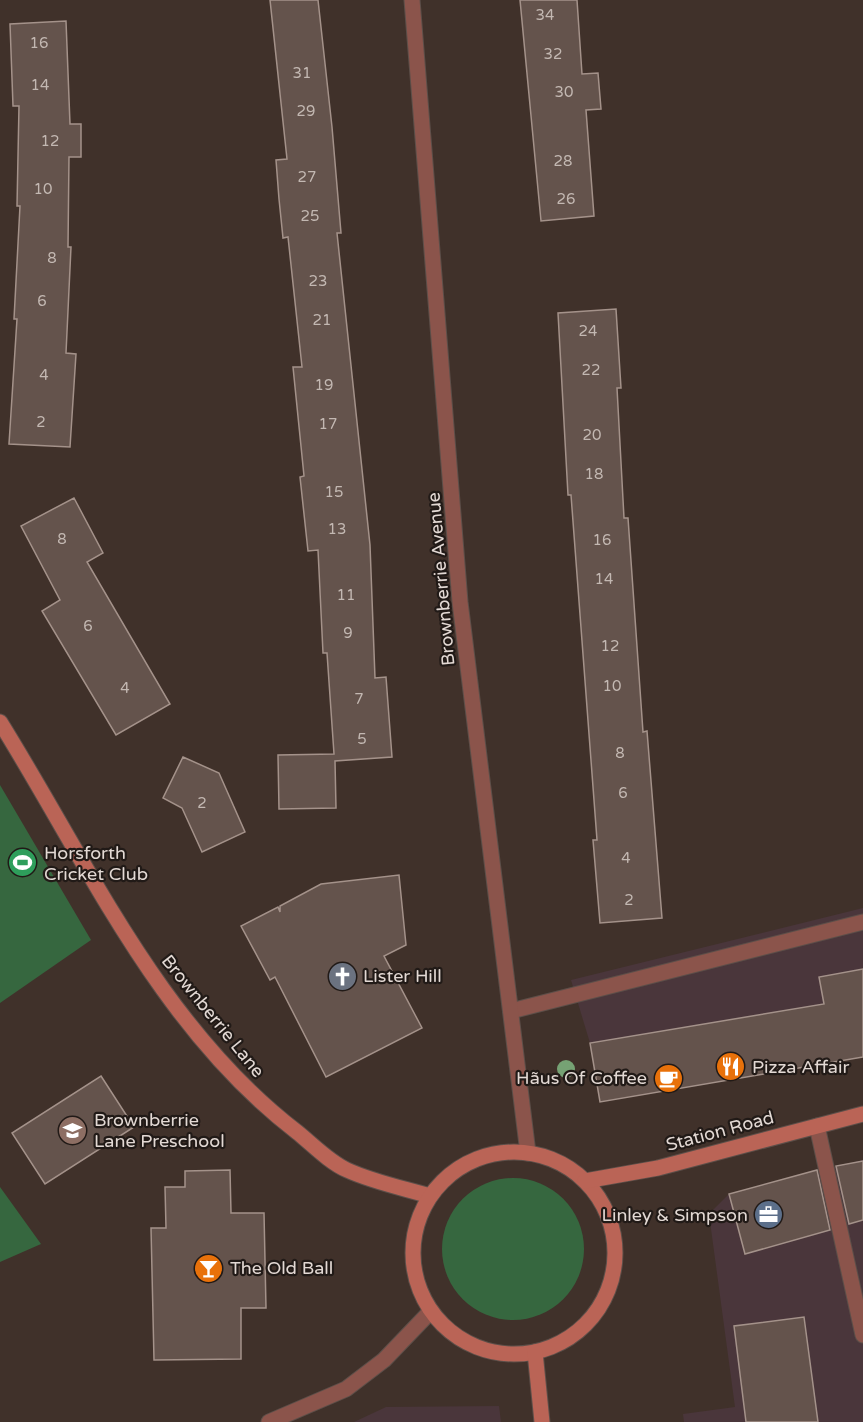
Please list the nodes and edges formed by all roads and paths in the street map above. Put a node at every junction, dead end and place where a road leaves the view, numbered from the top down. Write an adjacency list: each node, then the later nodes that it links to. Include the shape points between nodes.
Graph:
1 (412, 0): 4 (street, Brownberrie Avenue, via 460,602)
2 (0, 722): 9 (street, Brownberrie Lane, via 126,936 166,996 228,1071 268,1110 346,1170)
3 (863, 922): 4 (street)
4 (511, 1011): 7 (street, Brownberrie Avenue)
5 (863, 1114): 6 (street, Station Road)
6 (817, 1126): 8 (street, Station Road, via 658,1168); 11 (street)
7 (528, 1153): 8 (street, via 559,1162); 9 (street, via 500,1152 473,1161 448,1175)
8 (585, 1181): 12 (street, via 604,1206 614,1235 614,1266 605,1296 588,1322 564,1341)
9 (430, 1196): 10 (street, via 416,1224 412,1254 417,1284)
10 (431, 1311): 12 (street, via 451,1332 477,1347 506,1354); 13 (street, via 384,1360 346,1389)
11 (863, 1335)
12 (535, 1352): 14 (street)
13 (269, 1422)
14 (542, 1422)

